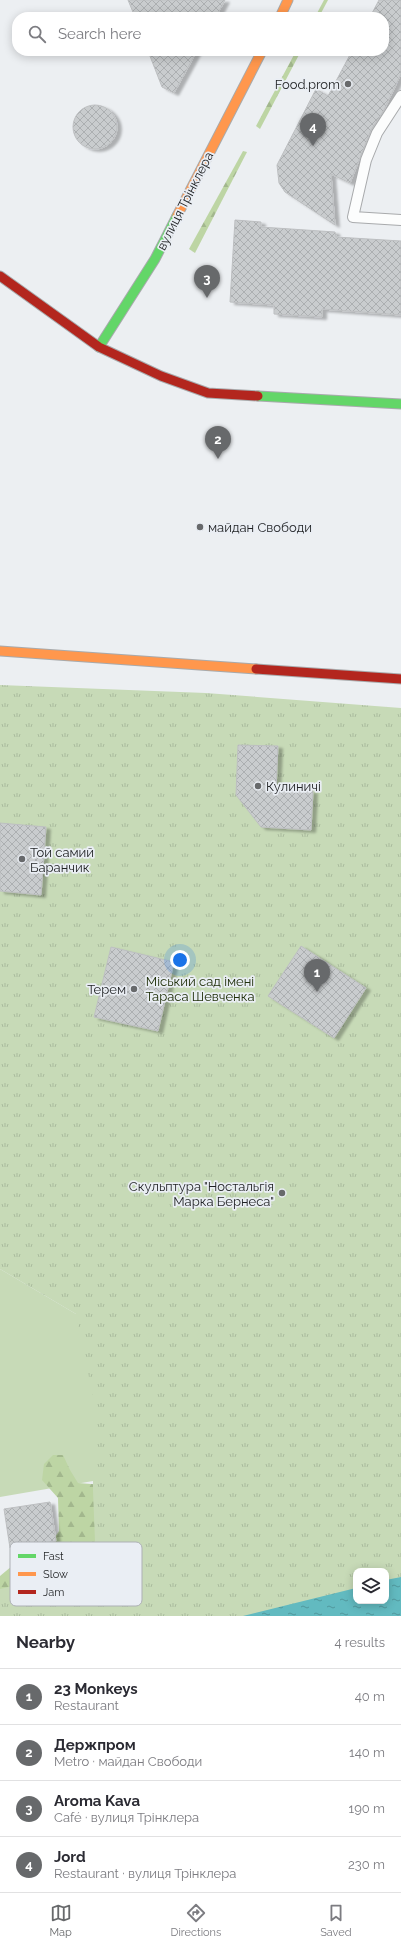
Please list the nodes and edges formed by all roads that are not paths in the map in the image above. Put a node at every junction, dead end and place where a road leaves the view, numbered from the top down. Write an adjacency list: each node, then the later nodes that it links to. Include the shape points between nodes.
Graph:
1 (288, 0): 2 (main road)
2 (282, 12)
3 (259, 56): 7 (main road, вулиця Трінклера, via 156,259)
4 (401, 96): 5 (lane, via 377,133 366,160 354,217)
5 (401, 220)
6 (0, 276): 7 (main road)
7 (98, 346): 8 (main road, via 160,376 208,393)
8 (401, 404)
9 (0, 651): 10 (main road)
10 (401, 679)

